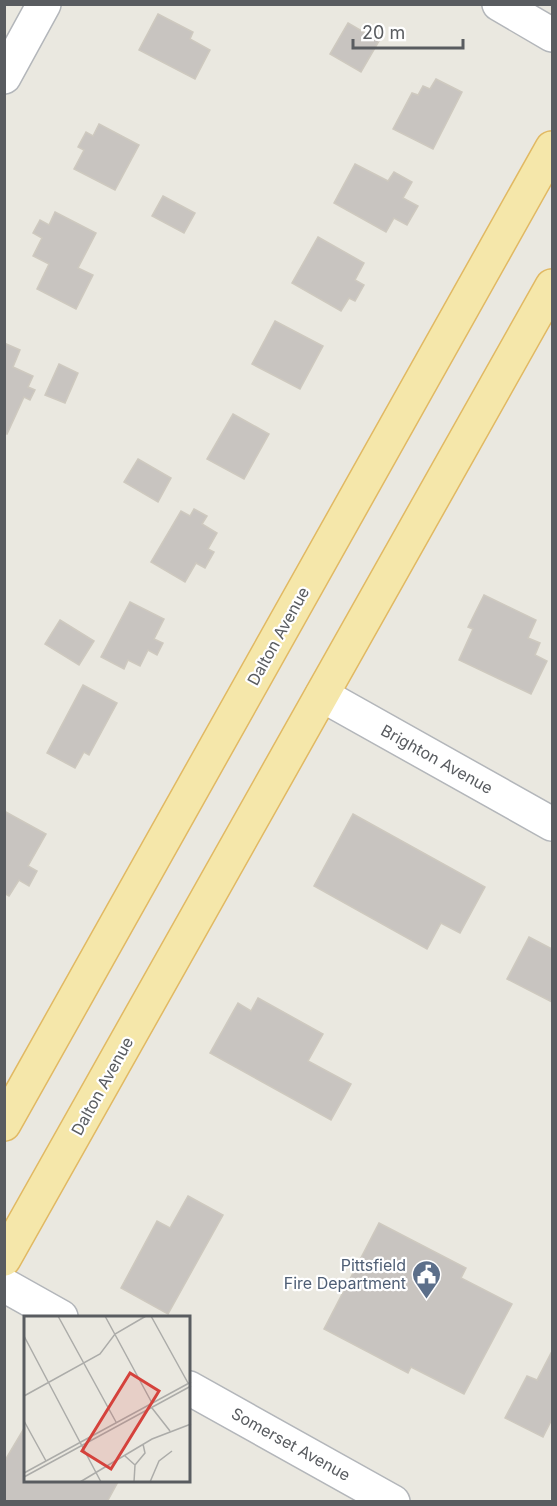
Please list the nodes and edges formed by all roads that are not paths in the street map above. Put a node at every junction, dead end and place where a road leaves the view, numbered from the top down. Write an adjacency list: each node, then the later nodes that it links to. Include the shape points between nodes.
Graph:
1 (44, 4): 4 (street)
2 (499, 4): 3 (street)
3 (552, 35)
4 (4, 77)
5 (552, 148): 9 (main road, Dalton Avenue)
6 (552, 286): 7 (main road, Dalton Avenue)
7 (322, 695): 8 (street, Brighton Avenue); 10 (main road, Dalton Avenue)
8 (552, 824)
9 (4, 1124)
10 (4, 1259)
11 (4, 1285): 12 (street)
12 (60, 1316)
13 (190, 1389): 14 (street, Somerset Avenue)
14 (393, 1502)

